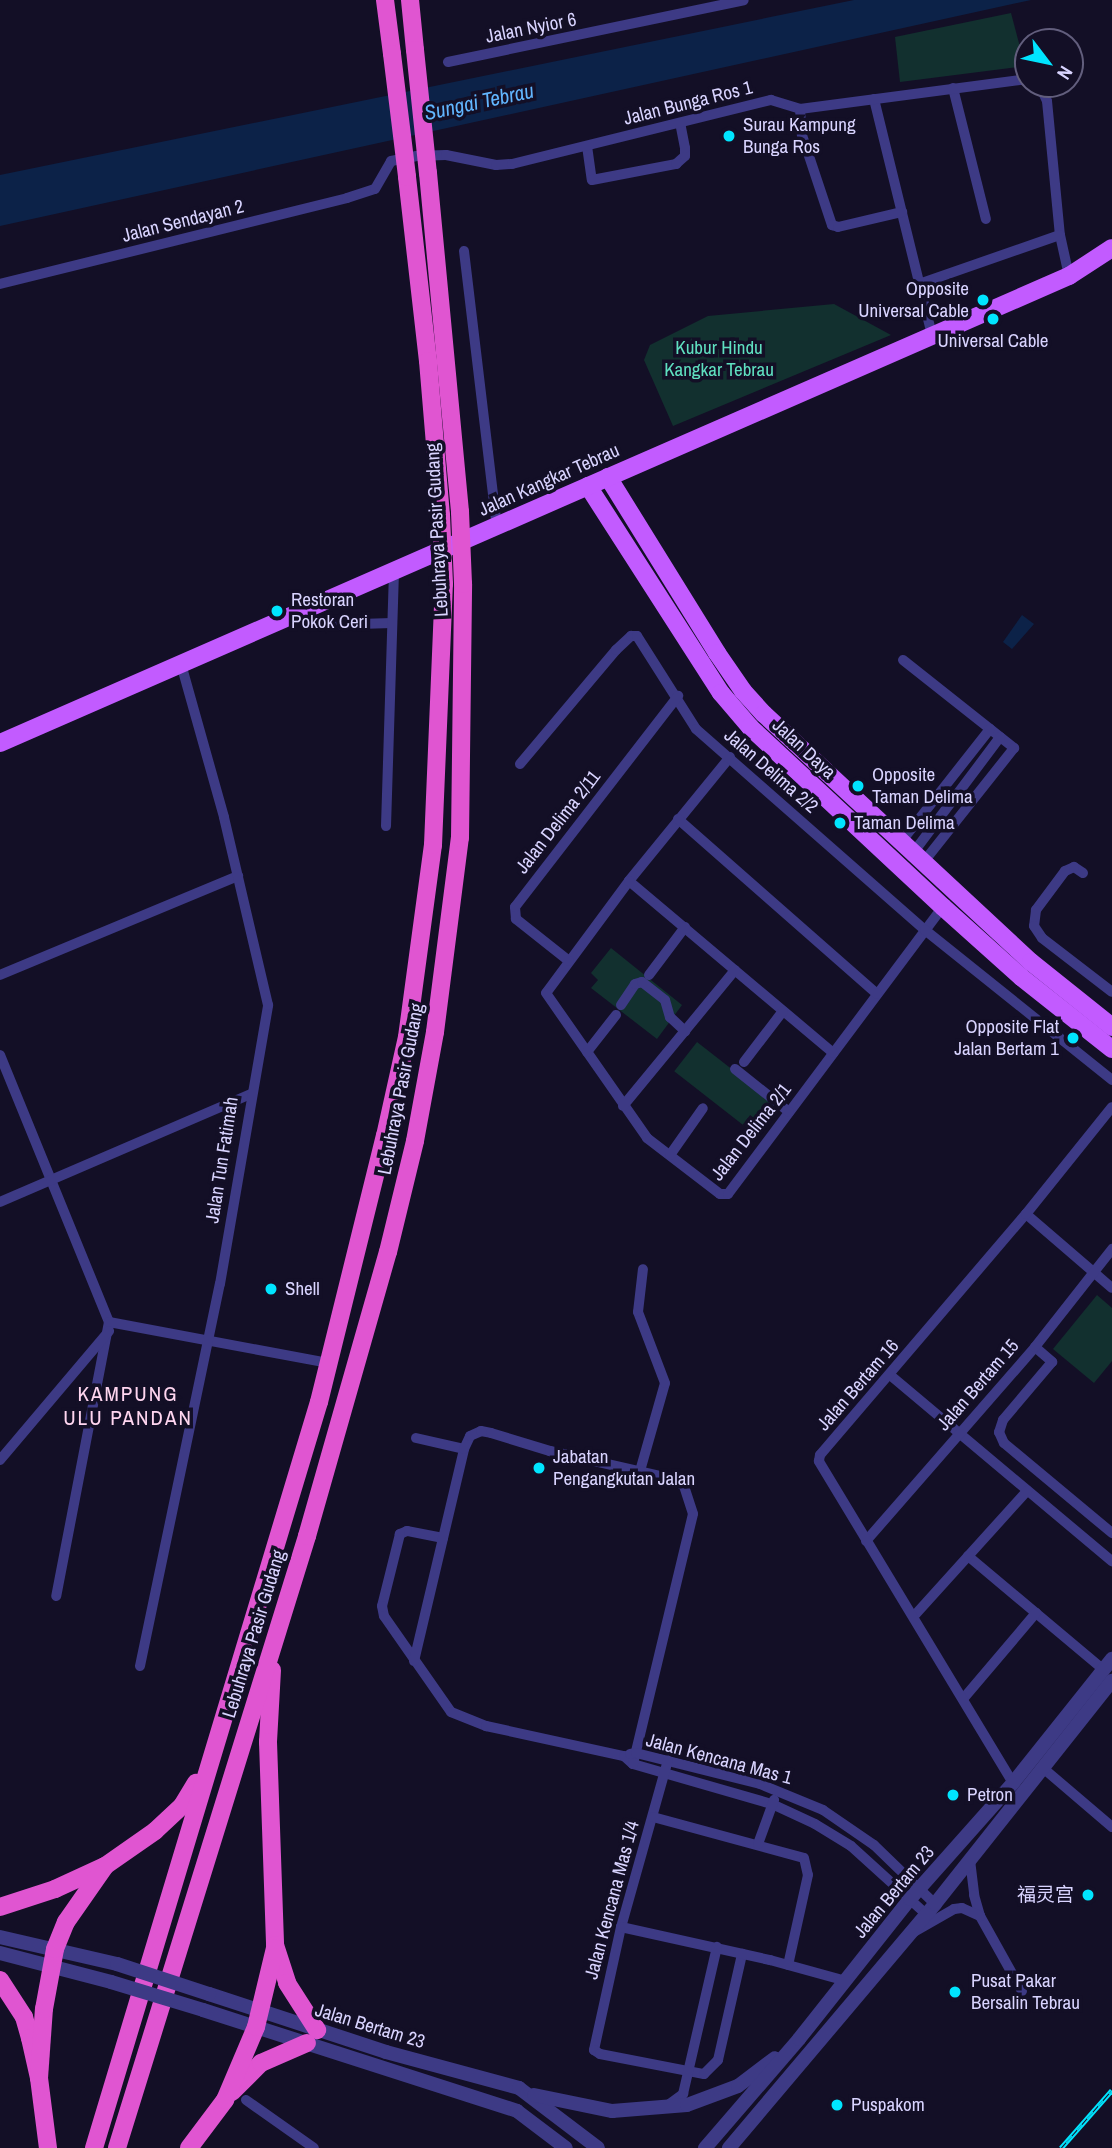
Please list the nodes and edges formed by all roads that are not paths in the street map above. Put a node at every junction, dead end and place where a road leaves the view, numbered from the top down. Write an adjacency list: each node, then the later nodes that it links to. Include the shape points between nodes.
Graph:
1 (385, 0): 81 (highway, Lebuhraya Pasir Gudang, bridge, via 428,361 444,584 433,845 421,944 388,1125)
2 (410, 0): 97 (highway, Lebuhraya Pasir Gudang, bridge, via 460,512 460,838 433,1045 388,1252)
3 (744, 0): 4 (street, Jalan Nyior 6)
4 (448, 62)
5 (1014, 81): 6 (street, Jalan Bunga Ros 1)
6 (953, 88): 8 (street, Jalan Bunga Ros 1); 14 (street)
7 (1046, 98): 15 (street)
8 (874, 99): 9 (street, Jalan Bunga Ros 1); 13 (street)
9 (800, 109): 10 (street, Jalan Bunga Ros 1, via 771,100); 13 (street, via 802,135 832,225)
10 (680, 123): 11 (street, Jalan Bunga Ros 1); 11 (street, via 685,156 676,164 592,180)
11 (587, 146): 12 (street, Jalan Bunga Ros 1, via 496,165 446,155 391,161)
12 (373, 189): 19 (street, Jalan Sendayan 2)
13 (902, 212): 20 (street)
14 (986, 219)
15 (1060, 235): 18 (street); 20 (street)
16 (1112, 248): 18 (main road, Jalan Kangkar Tebrau)
17 (464, 251): 28 (street)
18 (1069, 276): 21 (main road, Jalan Kangkar Tebrau)
19 (0, 284)
20 (919, 284): 21 (street)
21 (932, 335): 22 (main road, Jalan Kangkar Tebrau)
22 (639, 463): 23 (main road, Jalan Kangkar Tebrau); 25 (main road, via 626,478)
23 (607, 477): 24 (main road, Jalan Kangkar Tebrau); 25 (main road, Jalan Daya)
24 (588, 486): 26 (main road, Jalan Kangkar Tebrau); 27 (main road, Jalan Daya)
25 (622, 503): 33 (main road, Jalan Daya)
26 (548, 504): 27 (main road, via 577,501); 28 (main road, Jalan Kangkar Tebrau)
27 (604, 512): 32 (main road, Jalan Daya)
28 (497, 526): 29 (main road, Jalan Kangkar Tebrau)
29 (394, 572): 30 (street); 35 (main road, Jalan Kangkar Tebrau)
30 (392, 623): 31 (street); 43 (street)
31 (327, 625)
32 (694, 651): 33 (main road, via 676,616 678,608); 48 (main road, Jalan Daya, via 750,727)
33 (718, 653): 44 (main road, Jalan Daya, via 764,713)
34 (903, 660): 37 (street)
35 (181, 664): 39 (main road, Jalan Kangkar Tebrau); 46 (street, Jalan Tun Fatimah)
36 (678, 696): 40 (street, Jalan Delima 2/2, via 696,729); 41 (street, Jalan Delima 2/2, via 637,636 631,636); 51 (street, Jalan Delima 2/11, via 516,907 516,919)
37 (990, 729): 38 (street); 44 (street)
38 (1000, 737): 44 (street); 44 (street, via 1014,747)
39 (0, 743)
40 (730, 757): 42 (street); 50 (street, Jalan Delima 2/2)
41 (520, 764)
42 (678, 819): 47 (street); 56 (street)
43 (386, 826)
44 (912, 853): 58 (main road, Jalan Daya, via 1031,962)
45 (1083, 873): 55 (street, via 1074,867 1065,871 1034,914 1037,933)
46 (238, 876): 53 (street); 65 (street, Jalan Tun Fatimah, via 268,1005)
47 (629, 881): 49 (street); 51 (street)
48 (943, 907): 50 (street, Jalan Delima 2/1); 60 (main road, Jalan Daya)
49 (685, 927): 52 (street); 54 (street)
50 (925, 930): 56 (street, Jalan Delima 2/1); 64 (street, Jalan Delima 2/2)
51 (569, 961): 61 (street, Jalan Delima 2/1, via 547,993)
52 (736, 970): 57 (street); 59 (street)
53 (0, 975)
54 (649, 975)
55 (1112, 992)
56 (877, 994): 62 (street, Jalan Delima 2/1)
57 (783, 1011): 62 (street); 69 (street, via 739,1066)
58 (1112, 1027)
59 (685, 1031): 61 (street, via 670,1017 665,1000 642,982 635,984); 66 (street)
60 (1112, 1049)
61 (587, 1052): 66 (street, Jalan Delima 2/1)
62 (833, 1053): 69 (street, Jalan Delima 2/1)
63 (0, 1055): 71 (street)
64 (1112, 1080)
65 (251, 1094): 71 (street); 79 (street, Jalan Tun Fatimah)
66 (623, 1106): 70 (street, Jalan Delima 2/1, via 648,1138)
67 (1112, 1107): 73 (street, Jalan Bertam 16)
68 (703, 1108): 70 (street)
69 (789, 1111): 70 (street, Jalan Delima 2/1, via 724,1196)
70 (670, 1155)
71 (52, 1181): 72 (street); 78 (street)
72 (0, 1202)
73 (1026, 1214): 76 (street); 82 (street, Jalan Bertam 16)
74 (1112, 1249): 76 (street, Jalan Bertam 15)
75 (643, 1269): 87 (street, via 638,1312 665,1383)
76 (1093, 1272): 77 (street); 80 (street, Jalan Bertam 15)
77 (1112, 1288)
78 (109, 1327): 79 (street); 86 (street); 94 (street)
79 (208, 1341): 81 (street); 99 (street, Jalan Tun Fatimah)
80 (1034, 1347): 83 (street, Jalan Bertam 15); 89 (street, via 1052,1362 1003,1420 999,1432 1004,1443)
81 (329, 1363): 104 (highway, Lebuhraya Pasir Gudang)
82 (890, 1375): 83 (street); 91 (street, Jalan Bertam 16, via 819,1461)
83 (960, 1434): 88 (street); 91 (street, Jalan Bertam 15)
84 (416, 1438): 85 (street)
85 (464, 1449): 87 (street, via 470,1436 481,1431); 90 (street)
86 (0, 1460)
87 (640, 1471): 102 (street, via 684,1486 693,1514)
88 (1027, 1491): 92 (street); 93 (street)
89 (1112, 1533)
90 (443, 1538): 98 (street); 98 (street, Jalan Kencana Mas 1, via 404,1531 398,1536 382,1606)
91 (866, 1541): 96 (street, Jalan Bertam 16)
92 (968, 1556): 95 (street); 96 (street)
93 (1112, 1561)
94 (56, 1596)
95 (1036, 1613): 100 (street); 101 (street)
96 (914, 1616): 101 (street, Jalan Bertam 16)
97 (274, 1645): 122 (highway, via 268,1742); 142 (highway, Lebuhraya Pasir Gudang)
98 (414, 1661): 102 (street, Jalan Kencana Mas 1, via 451,1712 486,1726)
99 (140, 1666)
100 (1109, 1670): 105 (street, Jalan Bertam 23); 107 (street, Jalan Bertam 23)
101 (963, 1699): 107 (street, Jalan Bertam 16)
102 (631, 1757): 103 (street, Jalan Kencana Mas 1); 106 (street, Jalan Kencana Mas 1)
103 (668, 1760): 106 (street, Jalan Kencana Mas 1/4); 108 (street, Jalan Kencana Mas 1)
104 (208, 1762): 114 (highway, via 182,1806); 141 (highway, Lebuhraya Pasir Gudang)
105 (1043, 1768): 111 (street); 113 (street, Jalan Bertam 23)
106 (664, 1773): 109 (street, Jalan Kencana Mas 1); 110 (street, Jalan Kencana Mas 1/4)
107 (1013, 1783): 115 (street, Jalan Bertam 23)
108 (779, 1791): 109 (street); 115 (street, Jalan Kencana Mas 1, via 850,1827 886,1856)
109 (772, 1804): 112 (street); 115 (street, Jalan Kencana Mas 1, via 851,1846)
110 (653, 1817): 112 (street); 119 (street, Jalan Kencana Mas 1/4)
111 (1112, 1827)
112 (758, 1844): 127 (street, via 804,1858 808,1866)
113 (970, 1860): 117 (street, Jalan Bertam 23); 118 (street)
114 (105, 1866): 116 (highway); 126 (highway, via 66,1922)
115 (915, 1894): 117 (street, Jalan Kencana Mas 1); 129 (street, Jalan Bertam 23)
116 (0, 1907)
117 (930, 1909): 120 (street, Jalan Bertam 23)
118 (980, 1916): 120 (street, via 954,1909); 130 (street)
119 (621, 1927): 123 (street); 134 (street, Jalan Kencana Mas 1/4, via 594,2050)
120 (911, 1933): 148 (street, Jalan Bertam 23)
121 (0, 1937): 126 (street)
122 (275, 1945): 131 (highway); 132 (highway)
123 (717, 1947): 125 (street); 134 (street)
124 (0, 1953): 126 (street)
125 (742, 1954): 127 (street); 134 (street, via 718,2060 704,2074)
126 (52, 1957): 131 (street, Jalan Bertam 23, bridge, via 111,1982 203,2010); 131 (street, Jalan Bertam 23, bridge, via 117,1964 209,1994); 135 (highway)
127 (788, 1965): 129 (street)
128 (0, 1980): 135 (highway, via 24,2017)
129 (846, 1982): 133 (street, Jalan Bertam 23)
130 (1022, 1991)
131 (258, 2020): 132 (street, Jalan Bertam 23); 137 (highway)
132 (312, 2036): 136 (street, Jalan Bertam 23); 137 (highway, via 261,2063); 145 (street, Jalan Bertam 23, via 517,2111)
133 (799, 2039): 139 (street, via 718,2096); 147 (street, Jalan Bertam 23)
134 (688, 2074): 139 (street, via 681,2098)
135 (39, 2078): 140 (highway)
136 (529, 2094): 139 (street, via 612,2111); 146 (street, Jalan Bertam 23)
137 (225, 2100): 143 (highway)
138 (246, 2100): 144 (street)
139 (656, 2109)
140 (48, 2148)
141 (94, 2148)
142 (117, 2148)
143 (189, 2148)
144 (314, 2148)
145 (566, 2148)
146 (598, 2148)
147 (705, 2148)
148 (729, 2148)

